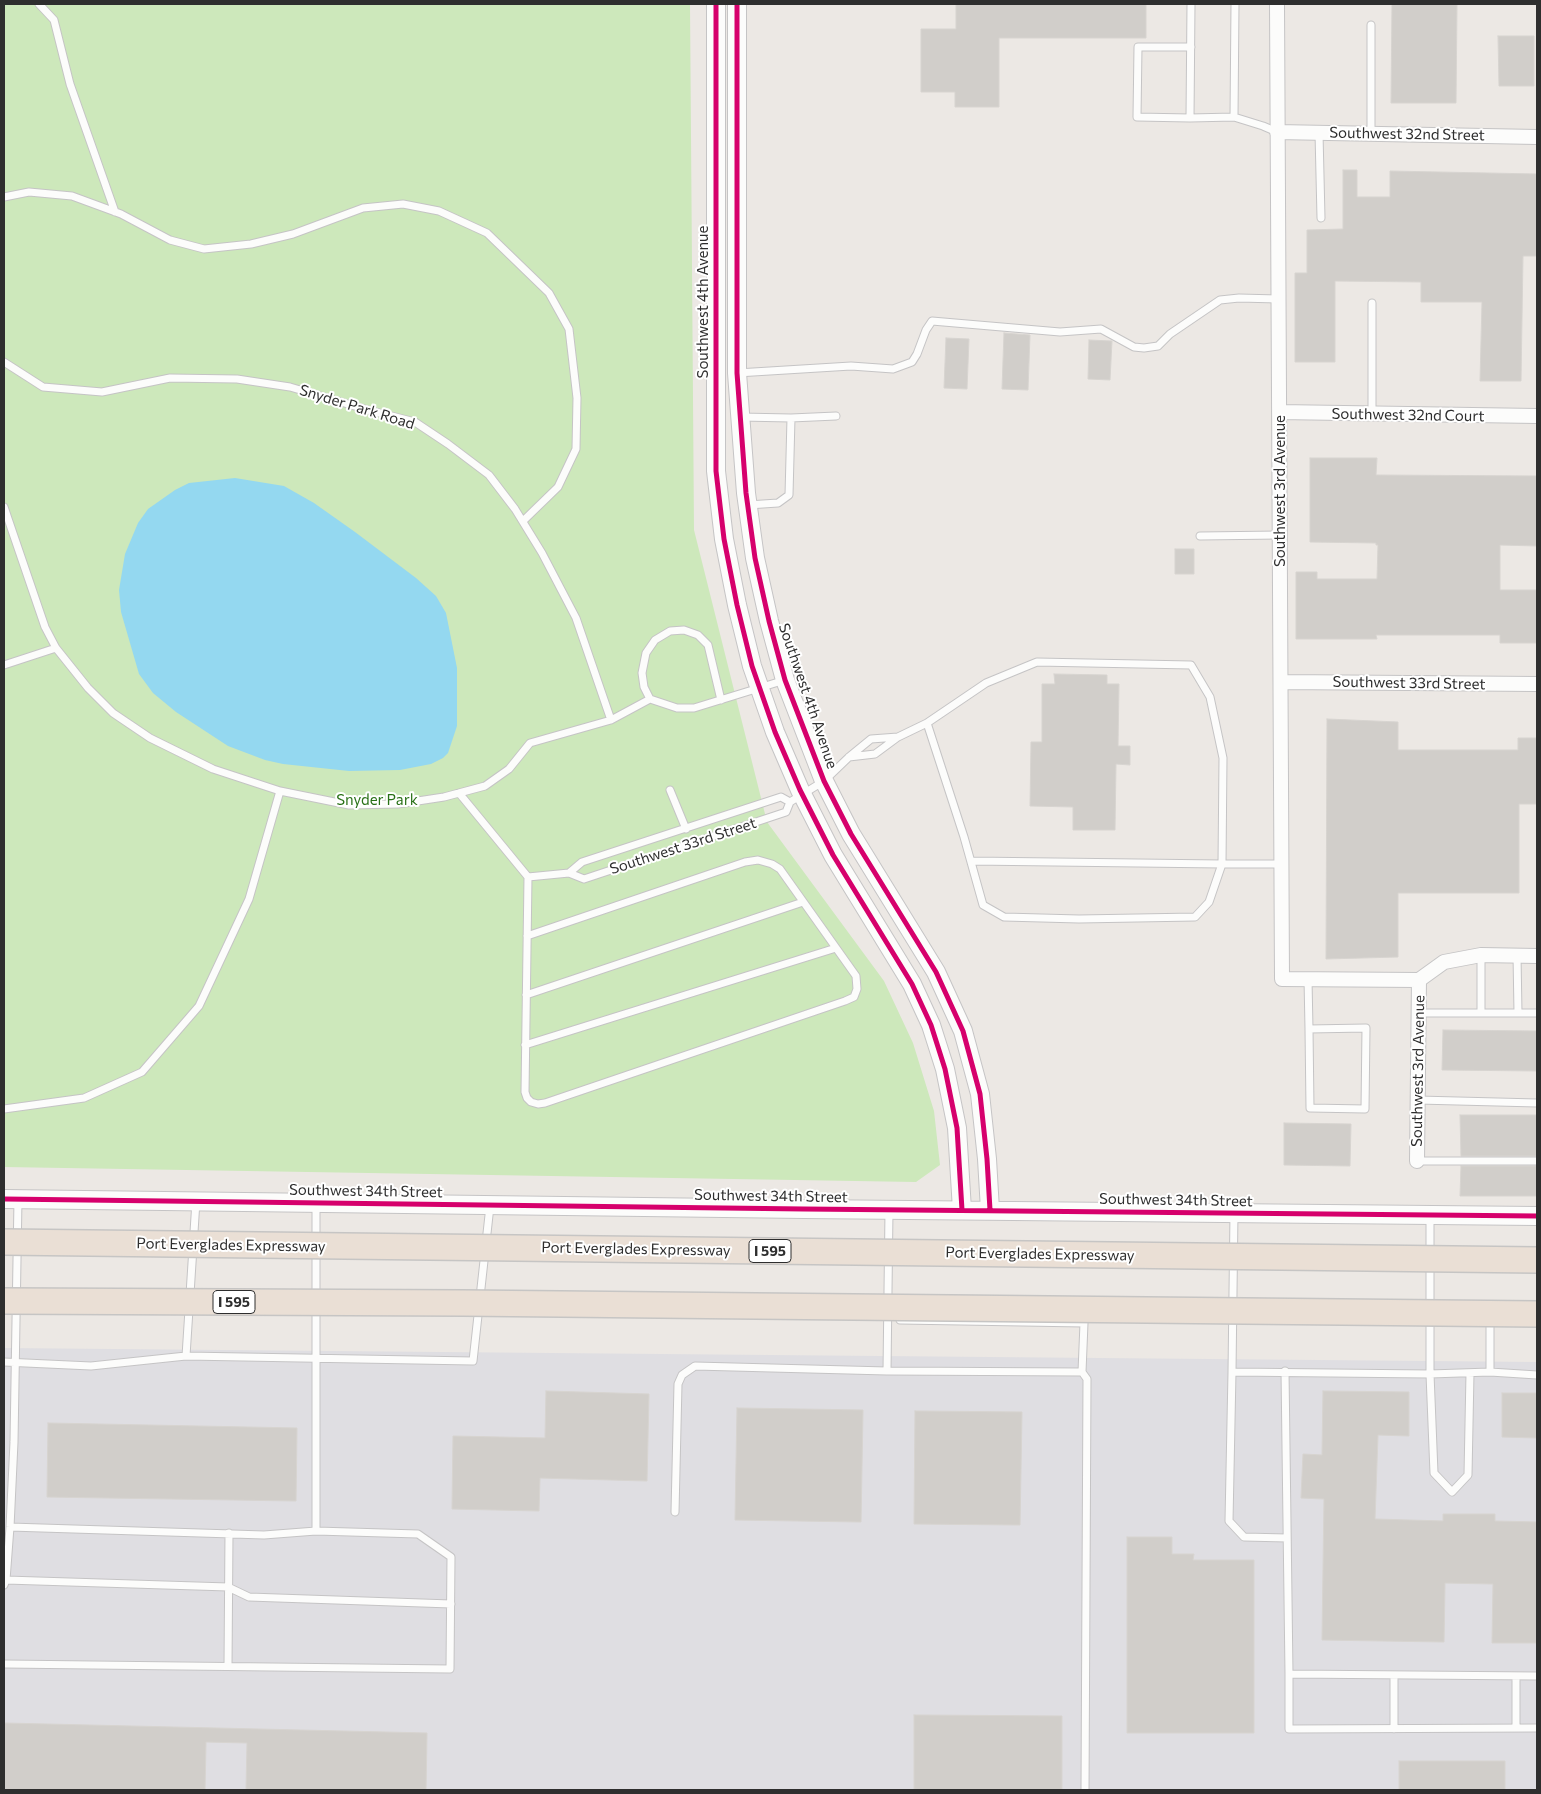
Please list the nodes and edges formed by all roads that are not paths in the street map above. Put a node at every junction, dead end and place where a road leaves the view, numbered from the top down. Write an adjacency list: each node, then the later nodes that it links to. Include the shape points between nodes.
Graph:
1 (39, 4): 16 (lane, via 54,20 70,84)
2 (716, 4): 38 (street, Southwest 4th Avenue, via 716,472 736,605)
3 (737, 4): 21 (street, Southwest 4th Avenue)
4 (1191, 4): 8 (lane)
5 (1235, 4): 9 (lane)
6 (1277, 4): 11 (street, Southwest 3rd Avenue)
7 (1371, 25): 13 (lane)
8 (1191, 47): 10 (lane); 10 (lane, via 1138,48 1137,117)
9 (1234, 117): 10 (lane); 11 (lane)
10 (1190, 118)
11 (1278, 132): 12 (street, Southwest 32nd Street); 18 (street, Southwest 3rd Avenue)
12 (1319, 133): 13 (street, Southwest 32nd Street); 17 (lane)
13 (1371, 134): 14 (street, Southwest 32nd Street)
14 (1537, 137)
15 (4, 197): 16 (lane, via 28,192 72,196)
16 (115, 212): 30 (lane, via 170,240 204,249 251,244 293,234 363,208 403,204 439,211 487,233 549,293 569,329 577,398 576,450 558,487)
17 (1321, 218)
18 (1278, 298): 21 (lane, via 1220,300 1158,346 1144,348 1134,347 1101,330 1060,332 932,322 912,362 893,369 851,366); 22 (street, Southwest 3rd Avenue)
19 (1372, 302): 23 (lane)
20 (4, 362): 30 (lane, Snyder Park Road, via 43,387 102,392 170,378 237,379 290,387 415,422 489,475)
21 (737, 373): 26 (street, Southwest 4th Avenue)
22 (1279, 412): 23 (street, Southwest 32nd Court); 31 (street, Southwest 3rd Avenue)
23 (1372, 414): 25 (street, Southwest 32nd Court)
24 (836, 416): 27 (lane)
25 (1537, 416)
26 (740, 417): 27 (lane); 28 (street, Southwest 4th Avenue)
27 (791, 418): 28 (lane, via 789,495 778,503)
28 (748, 506): 35 (street, Southwest 4th Avenue, via 755,558)
29 (4, 507): 33 (lane, via 45,627)
30 (523, 521): 41 (lane, Snyder Park Road, via 576,618)
31 (1280, 535): 32 (lane); 36 (street, Southwest 3rd Avenue)
32 (1200, 536)
33 (56, 648): 34 (lane); 47 (lane, via 113,713 150,738 213,769)
34 (4, 665)
35 (786, 680): 38 (lane); 45 (street, Southwest 4th Avenue)
36 (1281, 682): 37 (street, Southwest 33rd Street); 53 (street, Southwest 3rd Avenue)
37 (1537, 684)
38 (760, 687): 40 (lane); 49 (street, Southwest 4th Avenue)
39 (650, 699): 40 (lane, via 678,708 694,708); 40 (lane, via 642,673 646,653 655,640 670,631 684,630 698,635 708,645); 41 (lane)
40 (721, 700)
41 (611, 720): 48 (lane, via 530,744 509,769 484,786)
42 (927, 723): 43 (lane); 51 (lane); 52 (lane, via 986,683 1037,662 1191,665 1210,697 1223,758)
43 (898, 737): 44 (lane, via 876,754); 44 (lane, Southwest 33rd Street, via 871,739)
44 (849, 757): 45 (lane, Southwest 33rd Street)
45 (824, 781): 49 (lane, Southwest 33rd Street); 82 (street, Southwest 4th Avenue, via 851,834 936,972 963,1031 980,1094)
46 (670, 790): 50 (lane)
47 (280, 791): 48 (lane, via 349,805 398,804); 73 (lane, via 249,898 200,1006 155,1058 142,1072 84,1098)
48 (459, 793): 55 (lane)
49 (796, 798): 50 (lane, Southwest 33rd Street, via 781,797); 54 (lane, Southwest 33rd Street, via 786,812 584,879); 81 (street, Southwest 4th Avenue, via 912,984 931,1025 945,1069 957,1128)
50 (686, 829): 54 (lane, Southwest 33rd Street, via 582,862)
51 (971, 861): 52 (lane); 52 (lane, via 983,905 1004,917 1079,919 1195,916 1209,902)
52 (1222, 864): 53 (lane)
53 (1282, 864): 62 (street, Southwest 3rd Avenue, via 1282,979)
54 (569, 873): 55 (lane, Southwest 33rd Street)
55 (528, 877): 57 (lane)
56 (803, 902): 57 (lane, via 780,869 758,860); 58 (lane); 64 (lane)
57 (527, 936): 64 (lane)
58 (836, 948): 70 (lane); 70 (lane, via 856,976 854,997 538,1104 527,1098 525,1092)
59 (1481, 955): 60 (street); 63 (street, via 1444,962); 68 (lane)
60 (1517, 955): 61 (street); 65 (lane)
61 (1537, 956)
62 (1308, 979): 63 (street); 69 (lane)
63 (1419, 980): 67 (street, Southwest 3rd Avenue)
64 (526, 995): 70 (lane)
65 (1518, 1012): 66 (lane); 68 (lane)
66 (1537, 1012)
67 (1419, 1013): 68 (lane); 71 (street, Southwest 3rd Avenue)
68 (1481, 1013)
69 (1309, 1029): 69 (lane, via 1310,1108 1365,1110 1366,1028)
70 (525, 1045)
71 (1418, 1100): 72 (lane); 74 (street, Southwest 3rd Avenue)
72 (1537, 1103)
73 (4, 1109)
74 (1417, 1161): 75 (lane)
75 (1537, 1161)
76 (11, 1199): 77 (street, Southwest 34th Street); 95 (lane)
77 (196, 1201): 78 (street, Southwest 34th Street); 92 (lane)
78 (316, 1203): 79 (street, Southwest 34th Street); 93 (lane)
79 (490, 1205): 80 (street, Southwest 34th Street); 93 (lane, via 473,1361)
80 (889, 1210): 81 (street, Southwest 34th Street); 90 (lane)
81 (962, 1210): 82 (street, Southwest 34th Street)
82 (990, 1210): 83 (street, Southwest 34th Street)
83 (1234, 1213): 84 (street, Southwest 34th Street); 99 (lane)
84 (1430, 1214): 85 (street, Southwest 34th Street); 102 (lane)
85 (1537, 1216)
86 (4, 1242): 87 (highway, Port Everglades Expressway / I 595, bridge)
87 (1537, 1260)
88 (4, 1301): 89 (highway, I 595, bridge)
89 (1537, 1314)
90 (888, 1320): 96 (lane); 98 (lane, via 1084,1323)
91 (1490, 1325): 100 (lane)
92 (186, 1356): 93 (lane); 95 (lane, via 91,1366)
93 (316, 1359): 106 (lane)
94 (4, 1362): 95 (lane)
95 (15, 1362): 105 (lane)
96 (887, 1371): 98 (lane); 104 (lane, via 695,1366 682,1374 678,1384)
97 (1285, 1371): 99 (lane); 102 (lane); 108 (lane)
98 (1082, 1372): 121 (lane, via 1087,1379)
99 (1232, 1372): 108 (lane, via 1229,1521 1244,1537)
100 (1490, 1372): 101 (lane); 103 (lane)
101 (1470, 1373): 102 (lane); 102 (lane, via 1468,1475 1452,1492 1434,1473)
102 (1430, 1374)
103 (1537, 1375)
104 (676, 1512)
105 (10, 1527): 107 (lane); 109 (lane)
106 (316, 1531): 107 (lane, via 264,1535); 111 (lane, via 418,1534 451,1558)
107 (228, 1533): 110 (lane)
108 (1287, 1538): 114 (lane)
109 (5, 1583): 110 (lane)
110 (228, 1587): 111 (lane, via 249,1597); 113 (lane)
111 (451, 1604): 113 (lane, via 450,1668)
112 (4, 1664): 113 (lane)
113 (228, 1666)
114 (1289, 1674): 115 (lane); 120 (lane, via 1289,1729)
115 (1394, 1675): 116 (lane); 120 (lane)
116 (1516, 1676): 117 (lane); 118 (lane)
117 (1537, 1676)
118 (1516, 1728): 119 (lane); 120 (lane)
119 (1537, 1728)
120 (1394, 1729)
121 (1085, 1790)

